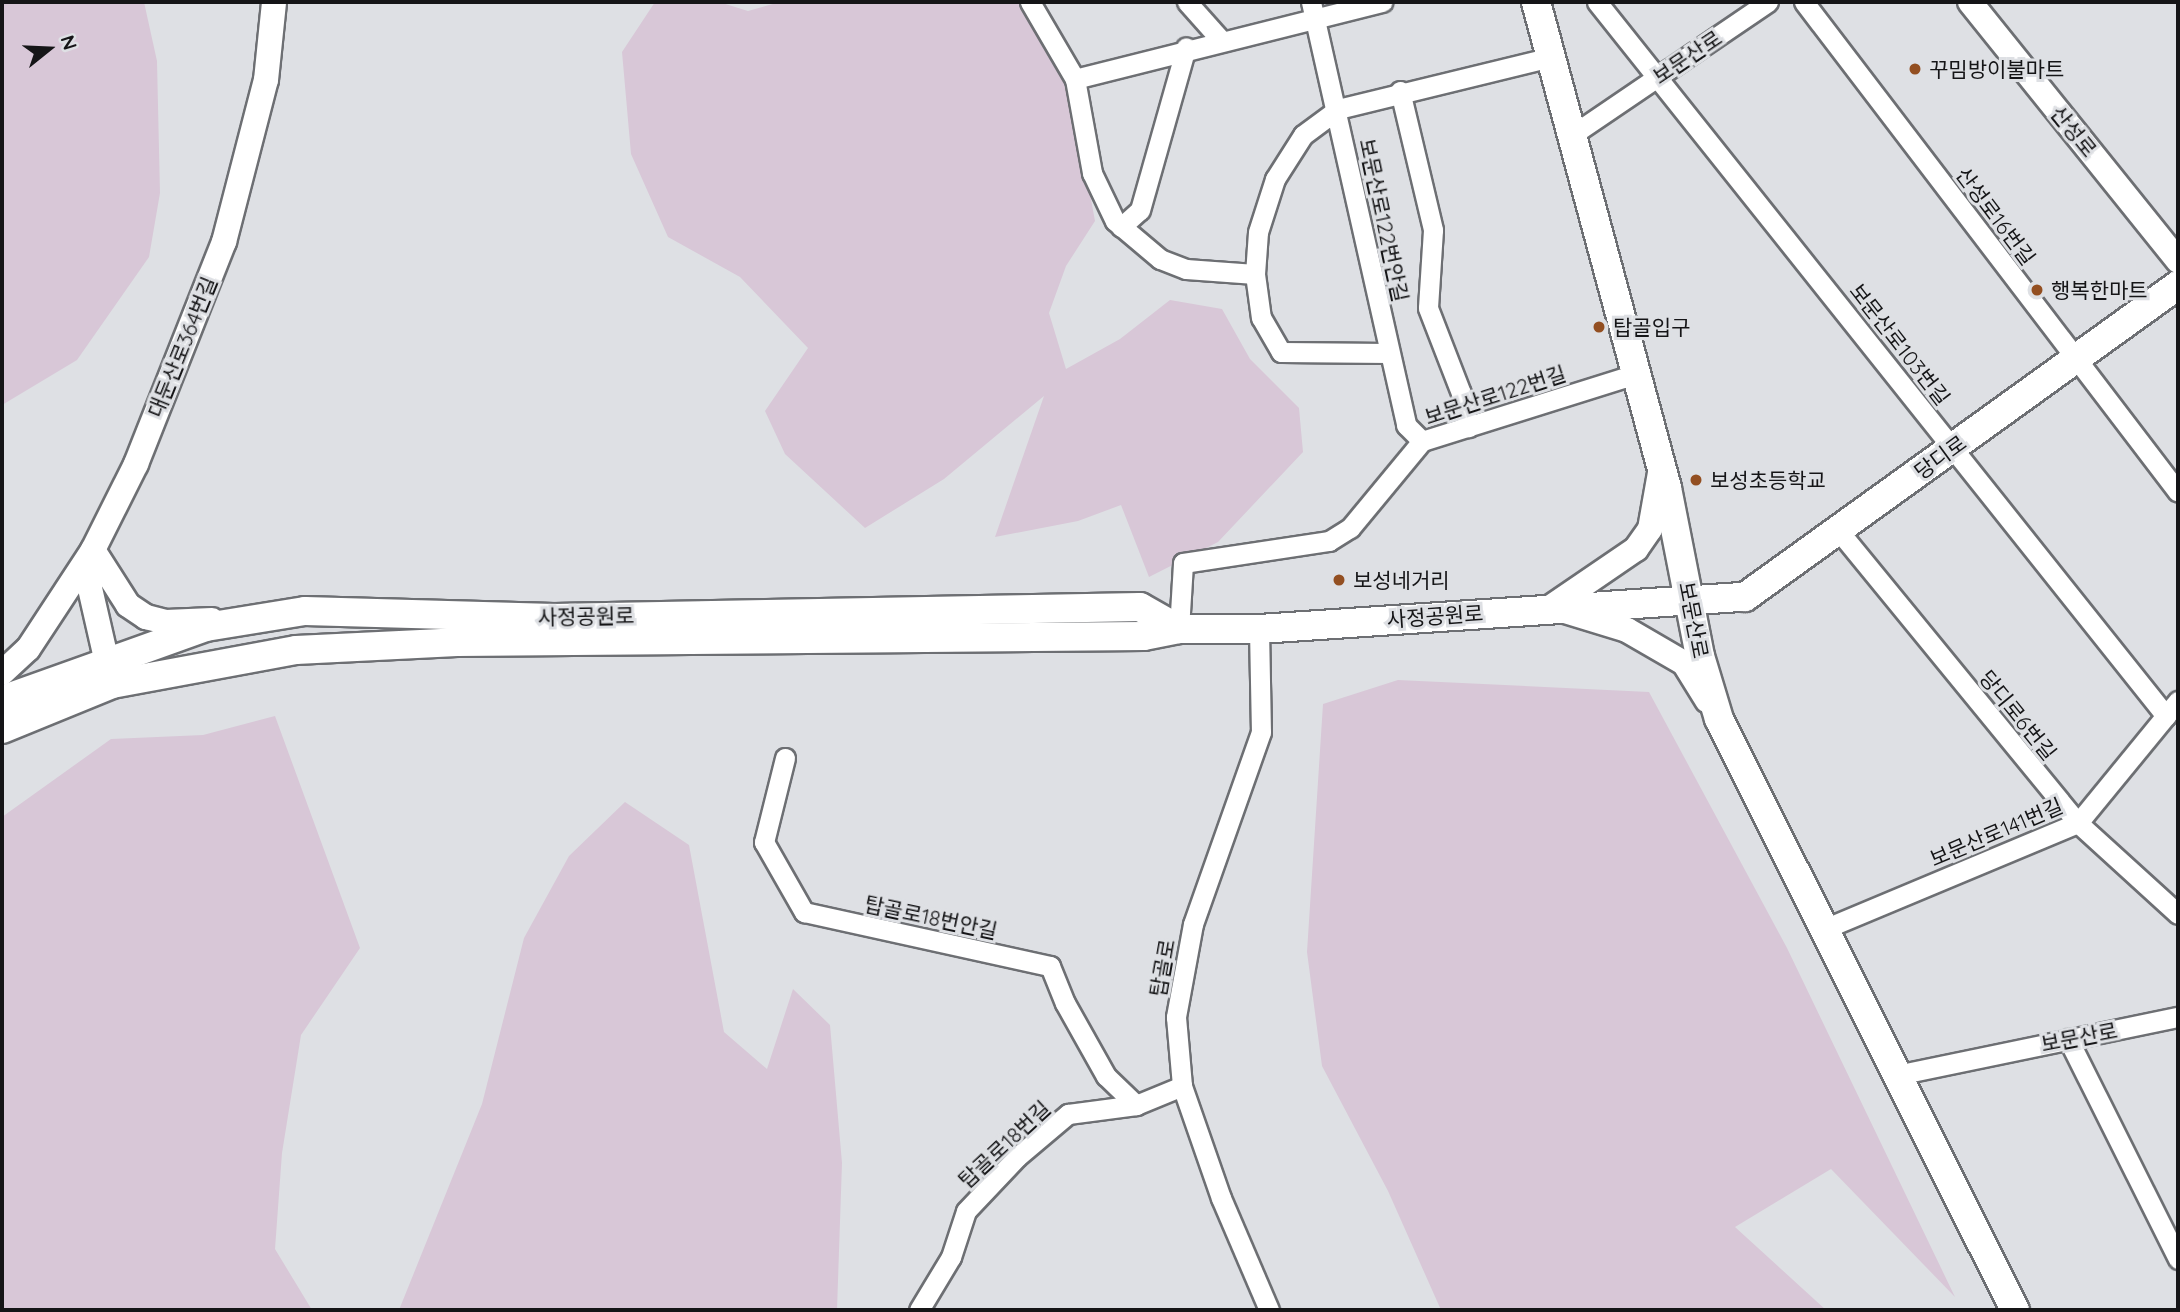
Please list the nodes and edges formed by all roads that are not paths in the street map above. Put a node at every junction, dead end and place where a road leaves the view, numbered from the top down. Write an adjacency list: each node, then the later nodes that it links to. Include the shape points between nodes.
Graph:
1 (274, 2): 32 (street, 대둔산로364번길, via 266,80 224,242 136,464)
2 (1030, 2): 15 (street)
3 (1187, 2): 11 (street)
4 (1382, 2): 10 (street)
5 (1536, 2): 13 (main road, 보문산로)
6 (1597, 2): 14 (street, 보문산로103번길)
7 (1768, 2): 14 (street, 보문산로)
8 (1804, 2): 24 (street, 산성로16번길)
9 (1970, 2): 20 (street, 산성로)
10 (1314, 11): 11 (street); 17 (street, 보문산로122번안길)
11 (1220, 39): 12 (street)
12 (1186, 47): 15 (street); 19 (street, via 1140,209)
13 (1551, 57): 16 (street); 18 (main road, 보문산로)
14 (1659, 76): 18 (street, 보문산로); 28 (street, 보문산로103번길)
15 (1075, 79): 19 (street, via 1092,173)
16 (1400, 91): 17 (street); 26 (street, via 1433,230 1428,308 1461,393)
17 (1338, 109): 21 (street, via 1303,135 1275,179 1258,232); 23 (street, 보문산로122번안길)
18 (1572, 135): 25 (main road, 보문산로)
19 (1121, 227): 21 (street, via 1160,259 1186,269)
20 (2178, 261)
21 (1255, 274): 23 (street, via 1261,318 1281,352)
22 (2178, 285): 24 (main road, 당디로)
23 (1388, 353): 27 (street, 보문산로122번안길, via 1406,425)
24 (2076, 358): 28 (main road, 당디로); 30 (street, 산성로16번길)
25 (1636, 374): 26 (street, 보문산로122번길); 29 (main road, 보문산로)
26 (1468, 427): 27 (street, 보문산로122번길)
27 (1422, 441): 36 (street, 보문산로122번길, via 1350,528 1329,541 1183,563)
28 (1953, 447): 31 (main road, 당디로); 41 (street, 보문산로103번길)
29 (1661, 466): 33 (main road, 보문산로); 34 (street, via 1650,528 1636,550)
30 (2178, 492)
31 (1838, 530): 33 (main road, 당디로, via 1745,597); 45 (street, 당디로6번길)
32 (93, 550): 35 (street, via 128,605 146,617 166,622); 38 (street, 대둔산로364번길, via 90,588); 39 (street, via 28,649)
33 (1691, 603): 34 (main road, 사정공원로); 42 (main road, 보문산로)
34 (1551, 607): 37 (main road, 사정공원로); 42 (street, via 1626,630 1684,663)
35 (265, 615): 36 (main road, 사정공원로, via 305,611 554,618 1140,607); 38 (main road, 사정공원로, via 206,627)
36 (1179, 629): 37 (main road, 사정공원로); 38 (main road, 사정공원로, via 1144,636 376,646 296,650)
37 (1259, 629): 51 (street, 탑골로, via 1261,733 1193,924 1176,1017)
38 (110, 671): 40 (main road, 사정공원로); 43 (main road, 사정공원로)
39 (2, 673)
40 (2, 700)
41 (2172, 708): 45 (street, 보문산로141번길)
42 (1718, 719): 47 (main road, 보문산로)
43 (2, 729)
44 (785, 758): 52 (street, 탑골로18번안길, via 764,842 804,912 1050,966 1106,1076)
45 (2078, 824): 46 (street, 당디로6번길); 47 (street, 보문산로141번길)
46 (2178, 914)
47 (1824, 929): 50 (main road, 보문산로)
48 (2178, 1017): 49 (street, 보문산로)
49 (2068, 1040): 50 (street, 보문산로); 53 (street)
50 (1897, 1075): 56 (main road, 보문산로)
51 (1182, 1086): 52 (street, 탑골로18번길); 55 (street, 탑골로, via 1221,1198)
52 (1136, 1105): 54 (street, 탑골로18번길, via 1068,1114 1017,1157 967,1211 951,1258)
53 (2178, 1259)
54 (919, 1310)
55 (1269, 1310)
56 (2015, 1310)

